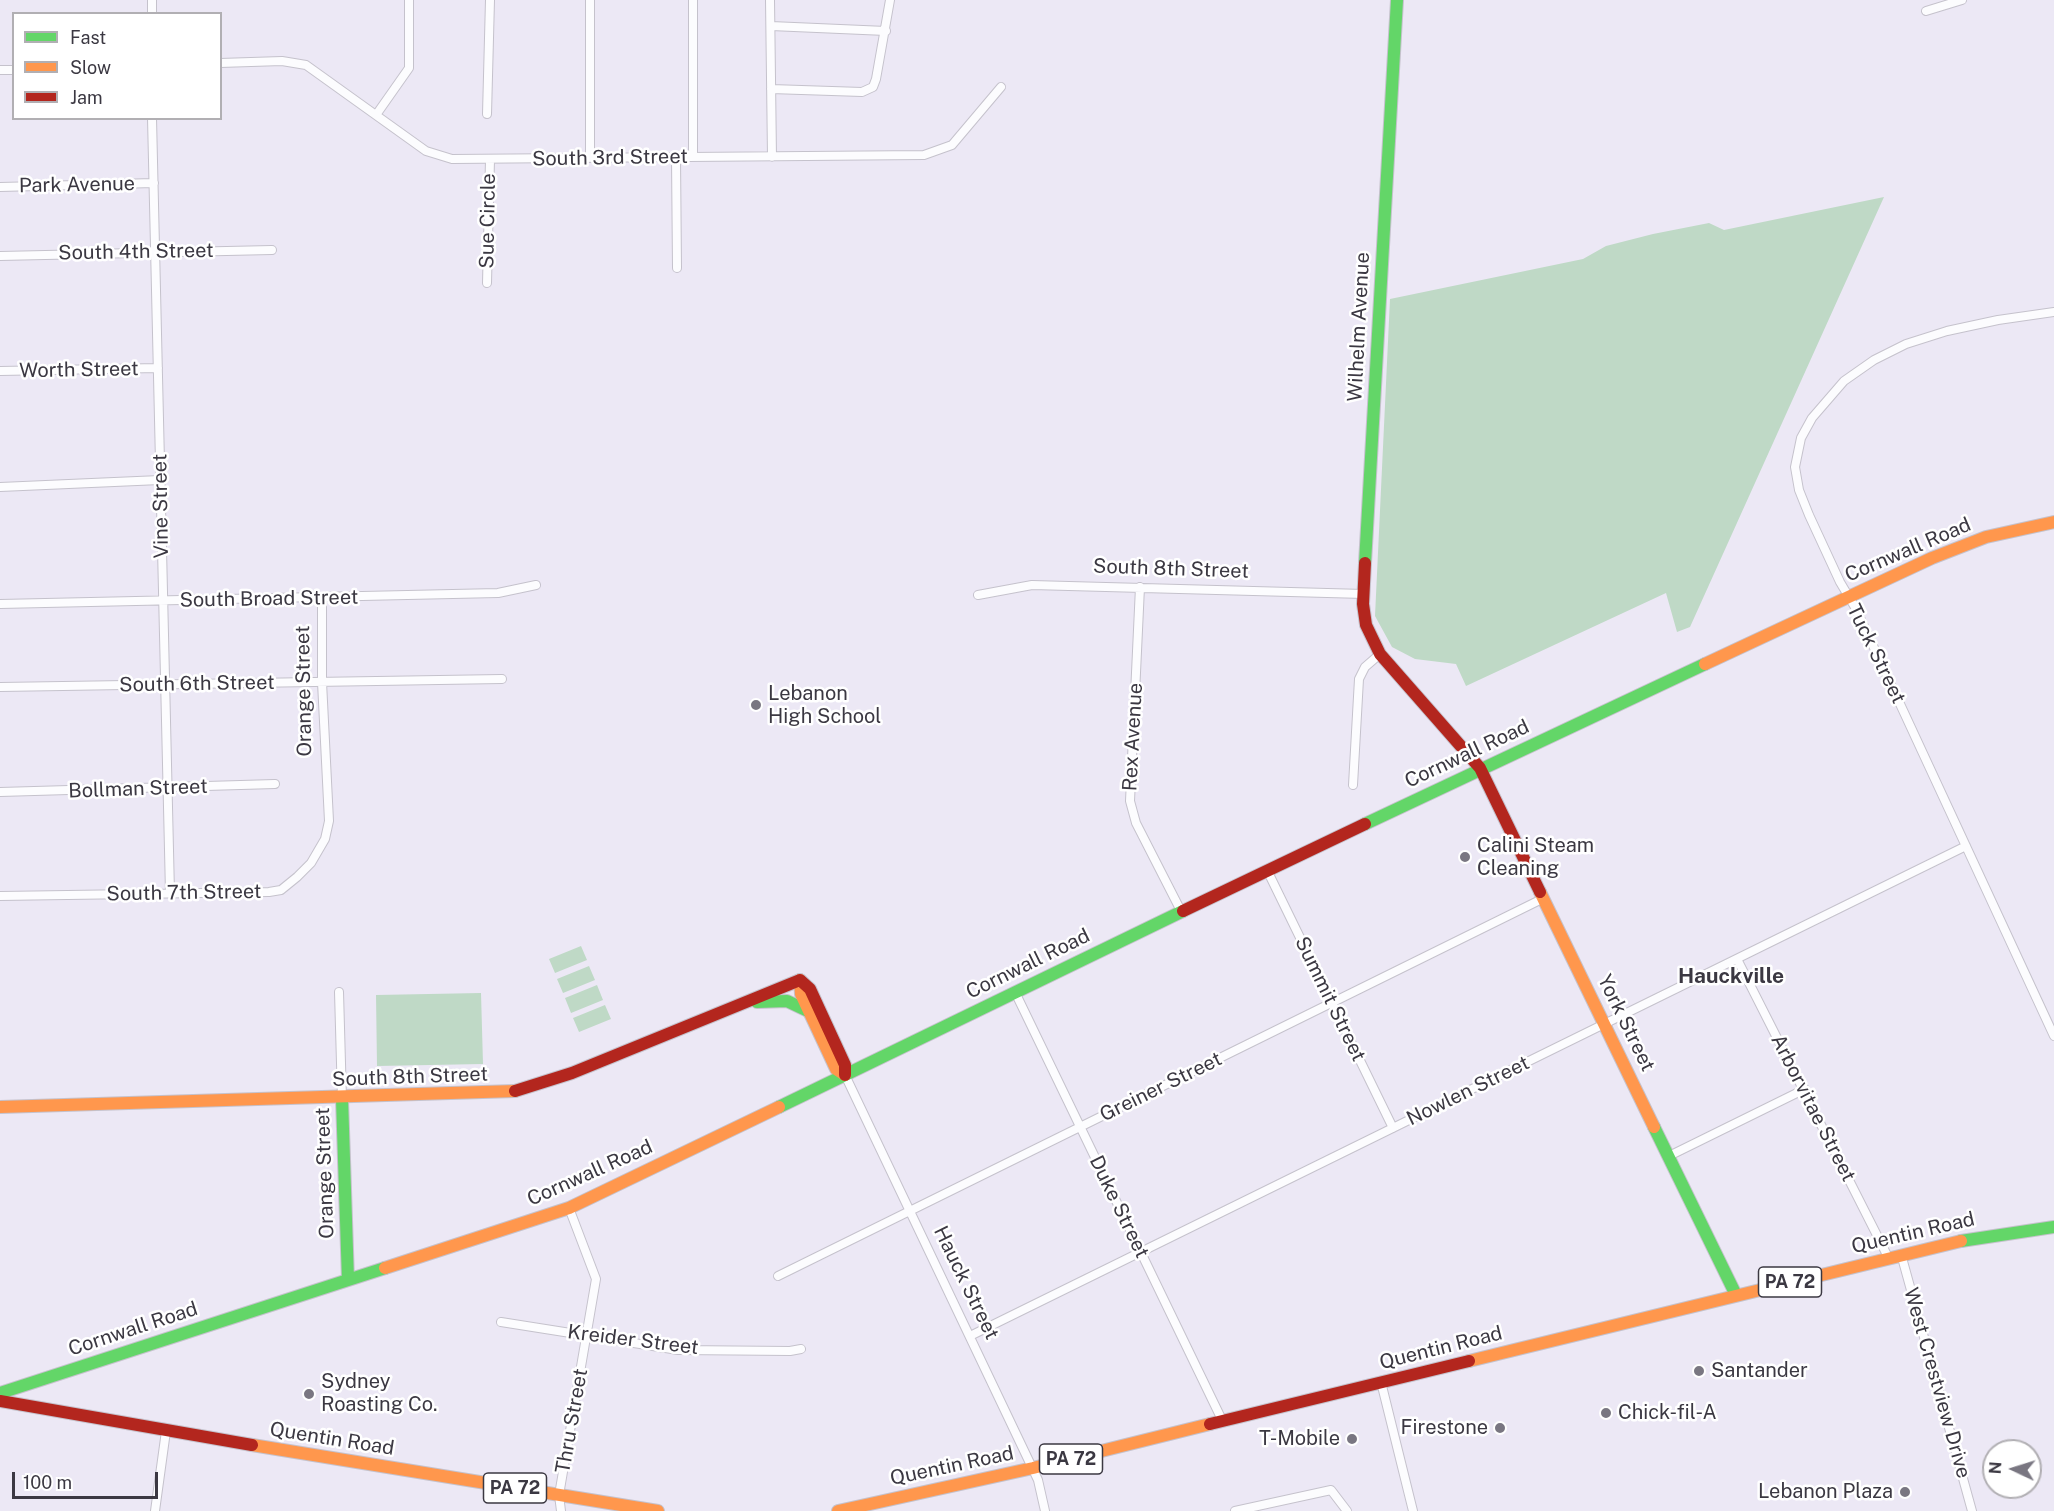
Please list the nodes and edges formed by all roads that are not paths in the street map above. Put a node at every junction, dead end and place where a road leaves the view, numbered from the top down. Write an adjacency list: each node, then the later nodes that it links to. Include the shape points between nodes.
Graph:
1 (409, 0): 16 (street, via 409,68)
2 (489, 0): 15 (street)
3 (590, 0): 21 (street)
4 (693, 0): 20 (street)
5 (770, 0): 10 (street)
6 (890, 0): 11 (street)
7 (1397, 0): 38 (main road, Wilhelm Avenue)
8 (1962, 0): 9 (street)
9 (1926, 11)
10 (771, 26): 11 (street); 14 (street)
11 (886, 31): 14 (street, via 873,87 862,92)
12 (222, 63): 16 (street, South 3rd Street, via 296,62 318,71)
13 (1001, 87): 18 (street, South 3rd Street, via 952,145 934,153)
14 (771, 89): 18 (street)
15 (487, 114)
16 (376, 115): 22 (street, South 3rd Street, via 437,157)
17 (152, 120): 23 (street, Vine Street)
18 (772, 157): 20 (street, South 3rd Street)
19 (676, 158): 20 (street, South 3rd Street); 21 (street, South 3rd Street); 28 (street)
20 (693, 158)
21 (590, 159): 22 (street, South 3rd Street)
22 (490, 160): 29 (street, Sue Circle)
23 (154, 183): 24 (street, Park Avenue); 26 (street, Vine Street)
24 (0, 187)
25 (272, 250): 26 (street, South 4th Street)
26 (155, 251): 27 (street, South 4th Street); 31 (street, Vine Street)
27 (0, 256)
28 (677, 268)
29 (487, 283)
30 (2054, 312): 41 (street, Tuck Street, via 1973,325 1898,348 1844,381 1812,418 1798,447 1797,478 1809,515)
31 (158, 368): 32 (street, Worth Street); 33 (street, Vine Street)
32 (0, 372)
33 (160, 480): 34 (street); 42 (street, Vine Street)
34 (0, 487)
35 (2054, 522): 41 (main road, Cornwall Road, via 1968,544)
36 (536, 585): 40 (street, South Broad Street, via 498,593)
37 (1140, 587): 38 (street, South 8th Street); 39 (street, South 8th Street, via 1032,585); 60 (street, Rex Avenue, via 1130,801 1136,823)
38 (1364, 594): 44 (main road, Wilhelm Avenue, via 1366,625)
39 (978, 595)
40 (322, 597): 42 (street, South Broad Street); 46 (street, Orange Street)
41 (1849, 597): 49 (main road, Cornwall Road); 55 (street, Tuck Street)
42 (163, 600): 43 (street, South Broad Street); 47 (street, Vine Street)
43 (0, 604)
44 (1380, 654): 49 (main road, Wilhelm Avenue); 51 (street, via 1365,666 1359,679)
45 (502, 679): 46 (street, South 6th Street)
46 (322, 682): 47 (street, South 6th Street); 54 (street, Orange Street)
47 (165, 684): 48 (street, South 6th Street); 52 (street, Vine Street)
48 (0, 687)
49 (1480, 768): 56 (main road, Cornwall Road); 59 (main road, York Street)
50 (275, 784): 52 (street, Bollman Street)
51 (1353, 785)
52 (168, 788): 53 (street, Bollman Street); 57 (street, Vine Street)
53 (0, 792)
54 (329, 821): 57 (street, South 7th Street, via 325,839 311,863 281,890)
55 (1966, 846): 61 (street, Nowlen Street); 69 (street, Tuck Street)
56 (1267, 870): 60 (main road, Cornwall Road); 66 (street, Summit Street)
57 (170, 892): 58 (street, South 7th Street)
58 (0, 896)
59 (1544, 898): 66 (street, Greiner Street); 68 (main road, York Street)
60 (1181, 911): 64 (main road, Cornwall Road)
61 (1737, 959): 68 (street, Nowlen Street); 71 (street, Arborvitae Street)
62 (800, 980): 65 (main road, South 8th Street); 67 (main road, Hauck Street); 70 (main road, Hauck Street, via 810,989 845,1065)
63 (339, 992): 72 (street, Orange Street)
64 (1016, 992): 70 (main road, Cornwall Road); 74 (street, Duke Street)
65 (743, 1003): 67 (main road, via 787,1001); 72 (main road, South 8th Street, via 523,1090 473,1096)
66 (1332, 1003): 74 (street, Greiner Street); 75 (street, Summit Street)
67 (809, 1011): 70 (main road, Hauck Street, via 836,1069)
68 (1605, 1024): 75 (street, Nowlen Street); 76 (main road, York Street)
69 (2054, 1036)
70 (845, 1075): 77 (main road, Cornwall Road); 78 (street, Hauck Street)
71 (1805, 1089): 76 (street); 81 (street, Arborvitae Street)
72 (342, 1099): 73 (main road, South 8th Street); 83 (main road, Orange Street)
73 (0, 1107)
74 (1080, 1126): 78 (street, Greiner Street); 80 (street, Duke Street)
75 (1393, 1128): 80 (street, Nowlen Street)
76 (1669, 1156): 84 (main road, York Street)
77 (569, 1208): 83 (main road, Cornwall Road); 86 (street, Thru Street, via 596,1279)
78 (910, 1210): 82 (street, Greiner Street); 87 (street, Hauck Street)
79 (2054, 1227): 81 (main road, Quentin Road / PA 72, via 1987,1236)
80 (1141, 1252): 87 (street, Nowlen Street); 92 (street, Duke Street)
81 (1895, 1256): 84 (main road, Quentin Road / PA 72); 104 (street, West Crestview Drive)
82 (778, 1276)
83 (348, 1280): 90 (main road, Cornwall Road)
84 (1736, 1295): 89 (main road, Quentin Road / PA 72)
85 (501, 1322): 86 (street, Kreider Street)
86 (587, 1335): 88 (street, Kreider Street, via 678,1350); 95 (street, Thru Street)
87 (970, 1336): 94 (street, Hauck Street)
88 (801, 1349)
89 (1381, 1382): 92 (main road, Quentin Road / PA 72); 103 (street)
90 (0, 1393)
91 (0, 1401): 93 (main road, Quentin Road / PA 72)
92 (1223, 1422): 94 (main road, Quentin Road / PA 72)
93 (166, 1431): 95 (main road, Quentin Road / PA 72); 96 (street)
94 (1033, 1468): 99 (main road, Quentin Road / PA 72); 100 (street, Hauck Street)
95 (559, 1495): 97 (street, Thru Street); 98 (main road, Quentin Road / PA 72)
96 (155, 1511)
97 (561, 1511)
98 (658, 1511)
99 (838, 1511)
100 (1044, 1511)
101 (1235, 1511): 102 (street, via 1331,1490)
102 (1347, 1511)
103 (1413, 1511)
104 (1972, 1511)

